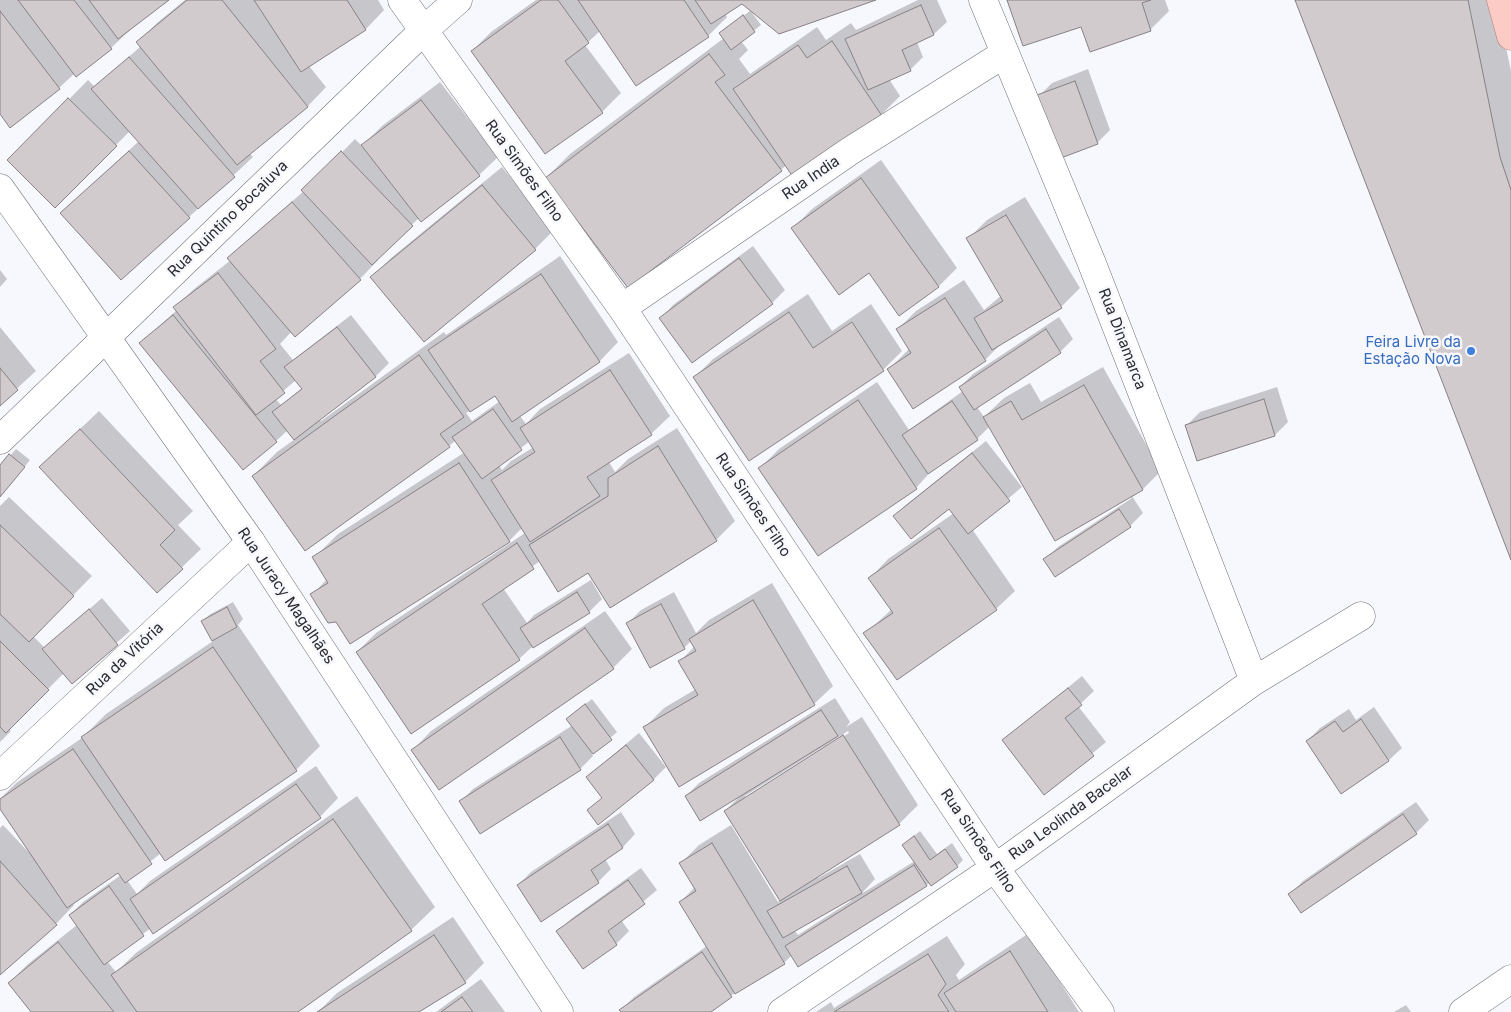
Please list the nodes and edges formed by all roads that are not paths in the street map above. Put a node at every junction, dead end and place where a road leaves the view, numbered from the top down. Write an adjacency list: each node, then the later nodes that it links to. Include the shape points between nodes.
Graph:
1 (402, 0): 5 (street, Rua Simões Filho)
2 (458, 0): 5 (street, Rua Quintino Bocaiuva)
3 (983, 0): 7 (street, Rua Dinamarca)
4 (1502, 0): 6 (main road)
5 (423, 31): 9 (street, Rua Simões Filho); 10 (street, Rua Quintino Bocaiuva)
6 (1511, 36)
7 (1004, 54): 9 (street, Rua India, via 850,151); 14 (street, Rua Dinamarca, via 1091,261)
8 (0, 188): 10 (street, Rua Juracy Magalhães)
9 (622, 308): 16 (street, Rua Simões Filho)
10 (107, 337): 11 (street, Rua Quintino Bocaiuva); 12 (street, Rua Juracy Magalhães)
11 (0, 440)
12 (251, 542): 15 (street, Rua da Vitória); 18 (street, Rua Juracy Magalhães)
13 (1361, 616): 14 (street, Rua Leolinda Bacelar)
14 (1254, 681): 16 (street, Rua Leolinda Bacelar)
15 (0, 776)
16 (995, 868): 19 (street, Rua Leolinda Bacelar); 20 (street, Rua Simões Filho)
17 (1511, 979): 21 (street)
18 (559, 1012)
19 (782, 1012)
20 (1100, 1012)
21 (1463, 1012)

